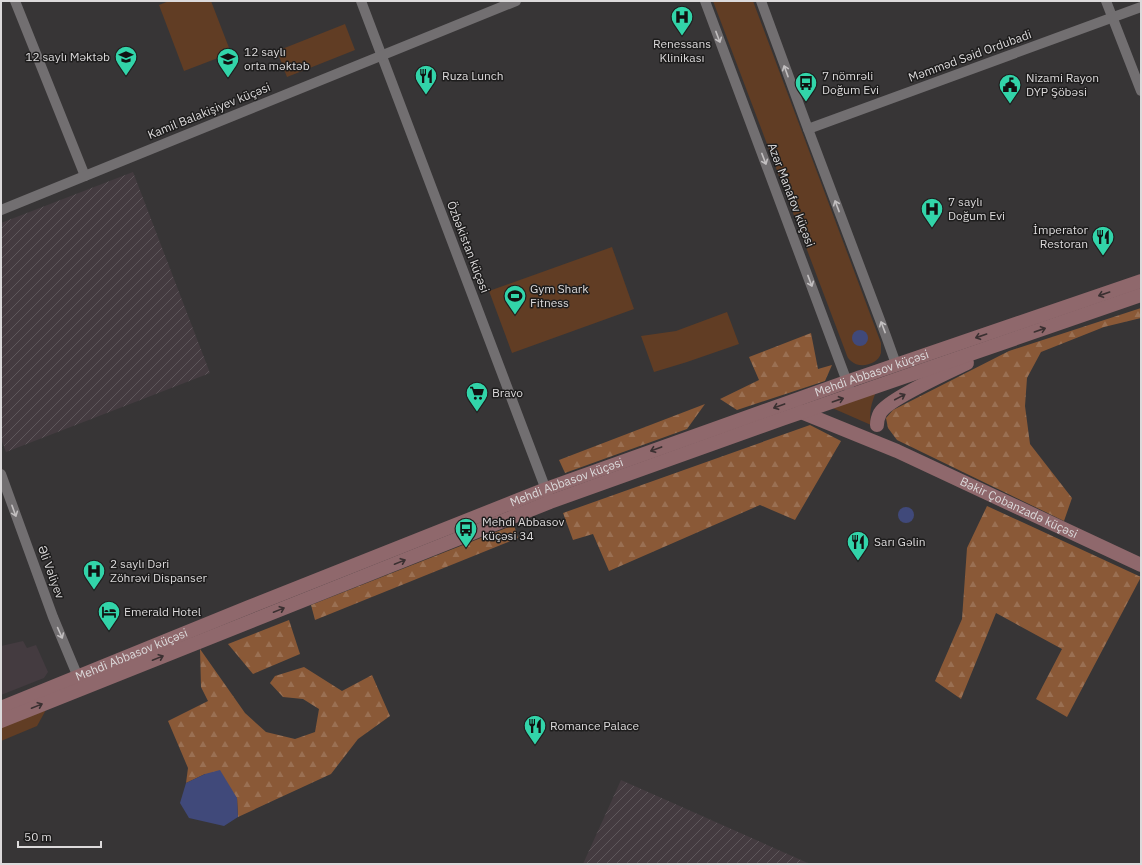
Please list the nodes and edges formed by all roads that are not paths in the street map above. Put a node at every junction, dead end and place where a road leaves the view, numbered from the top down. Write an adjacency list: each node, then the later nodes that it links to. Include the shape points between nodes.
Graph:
1 (15, 1): 12 (street)
2 (361, 1): 9 (street, Özbəkistan küçəsi)
3 (516, 1): 9 (street, Kamil Balakişiyev küçəsi)
4 (705, 1): 18 (street, Azər Manafov küçəsi, one-way to 18)
5 (761, 1): 11 (street, one-way to 5)
6 (1106, 1): 8 (street)
7 (1141, 7): 8 (street, Məmməd Səid Ordubadi)
8 (1113, 18): 10 (street); 11 (street, Məmməd Səid Ordubadi)
9 (381, 55): 12 (street, Kamil Balakişiyev küçəsi); 27 (street, Özbəkistan küçəsi)
10 (1141, 90)
11 (808, 129): 17 (street, one-way to 11)
12 (85, 176): 13 (street, Kamil Balakişiyev küçəsi)
13 (1, 210)
14 (1141, 282): 17 (street, Mehdi Abbasov küçəsi, one-way to 17)
15 (1141, 295): 16 (street, Mehdi Abbasov küçəsi, one-way to 15)
16 (1018, 338): 19 (street, Mehdi Abbasov küçəsi); 24 (street, one-way to 16, via 879,414 894,400)
17 (896, 364): 18 (street, Mehdi Abbasov küçəsi); 19 (street, via 896,373)
18 (846, 382): 20 (street); 21 (street, Mehdi Abbasov küçəsi)
19 (890, 382): 20 (street, Mehdi Abbasov küçəsi); 24 (street, via 876,407)
20 (859, 393): 22 (street, Mehdi Abbasov küçəsi, one-way to 20)
21 (802, 397): 22 (street); 27 (street, Mehdi Abbasov küçəsi, one-way to 27)
22 (818, 407): 23 (street, Mehdi Abbasov küçəsi); 25 (street)
23 (801, 412): 25 (street); 28 (street, Mehdi Abbasov küçəsi)
24 (877, 425): 25 (street, via 881,434)
25 (897, 451): 29 (street, Bəkir Çobanzadə küçəsi)
26 (1, 474): 30 (street, Əli Vəliyev, one-way to 30, via 53,617)
27 (546, 489): 28 (street, Özbəkistan küçəsi); 30 (street, Mehdi Abbasov küçəsi)
28 (550, 502): 32 (street, Mehdi Abbasov küçəsi, one-way to 28)
29 (1141, 565)
30 (78, 677): 31 (street, Mehdi Abbasov küçəsi)
31 (1, 708)
32 (1, 721)

